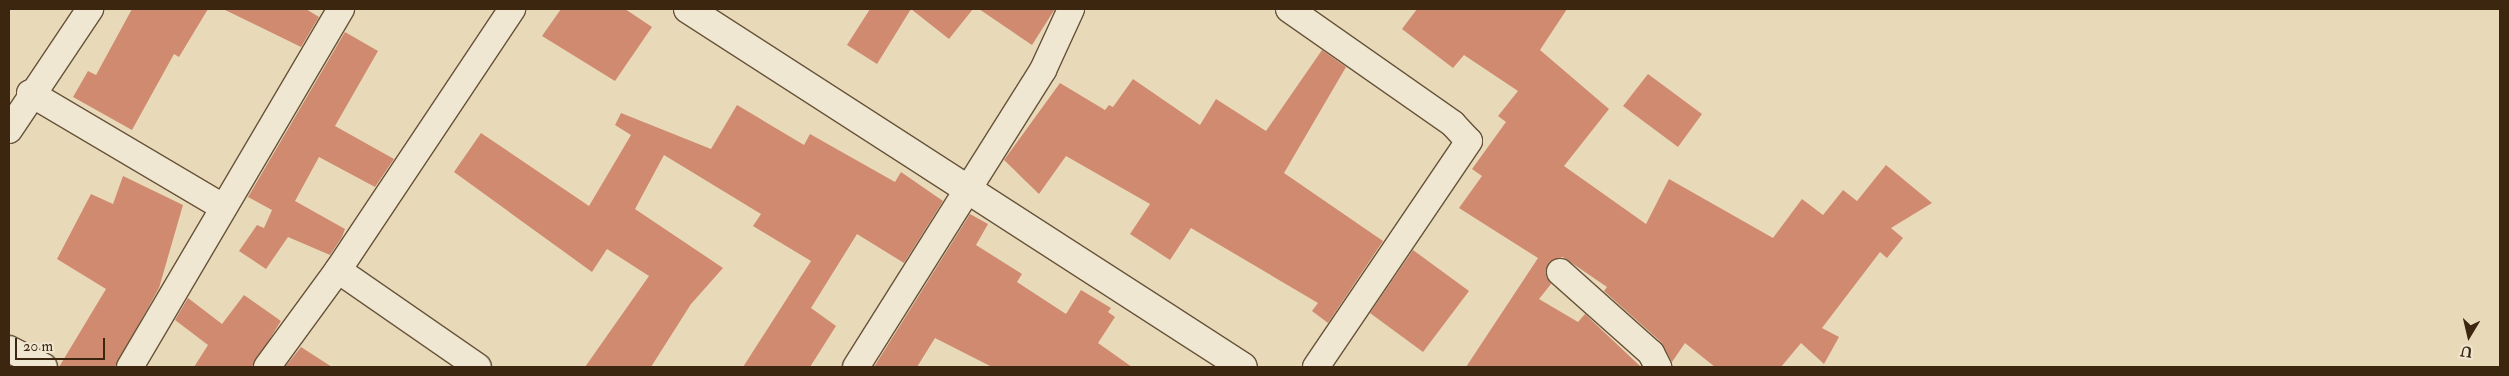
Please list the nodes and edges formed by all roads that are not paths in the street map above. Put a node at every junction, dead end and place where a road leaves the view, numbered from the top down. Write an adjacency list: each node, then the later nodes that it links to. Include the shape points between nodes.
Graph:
1 (341, 9): 10 (street)
2 (512, 9): 11 (street)
3 (688, 9): 9 (street)
4 (1071, 9): 9 (street, via 1043,70)
5 (1289, 9): 20 (street, via 1454,124 1469,141)
6 (83, 11): 7 (street)
7 (30, 94): 8 (street); 10 (street)
8 (9, 130)
9 (966, 186): 18 (street); 19 (street)
10 (221, 206): 15 (street)
11 (338, 270): 16 (street); 17 (street)
12 (1560, 272): 21 (street, via 1650,353)
13 (9, 349): 14 (street)
14 (44, 367)
15 (130, 367)
16 (267, 367)
17 (478, 367)
18 (856, 367)
19 (1243, 367)
20 (1316, 367)
21 (1658, 367)

